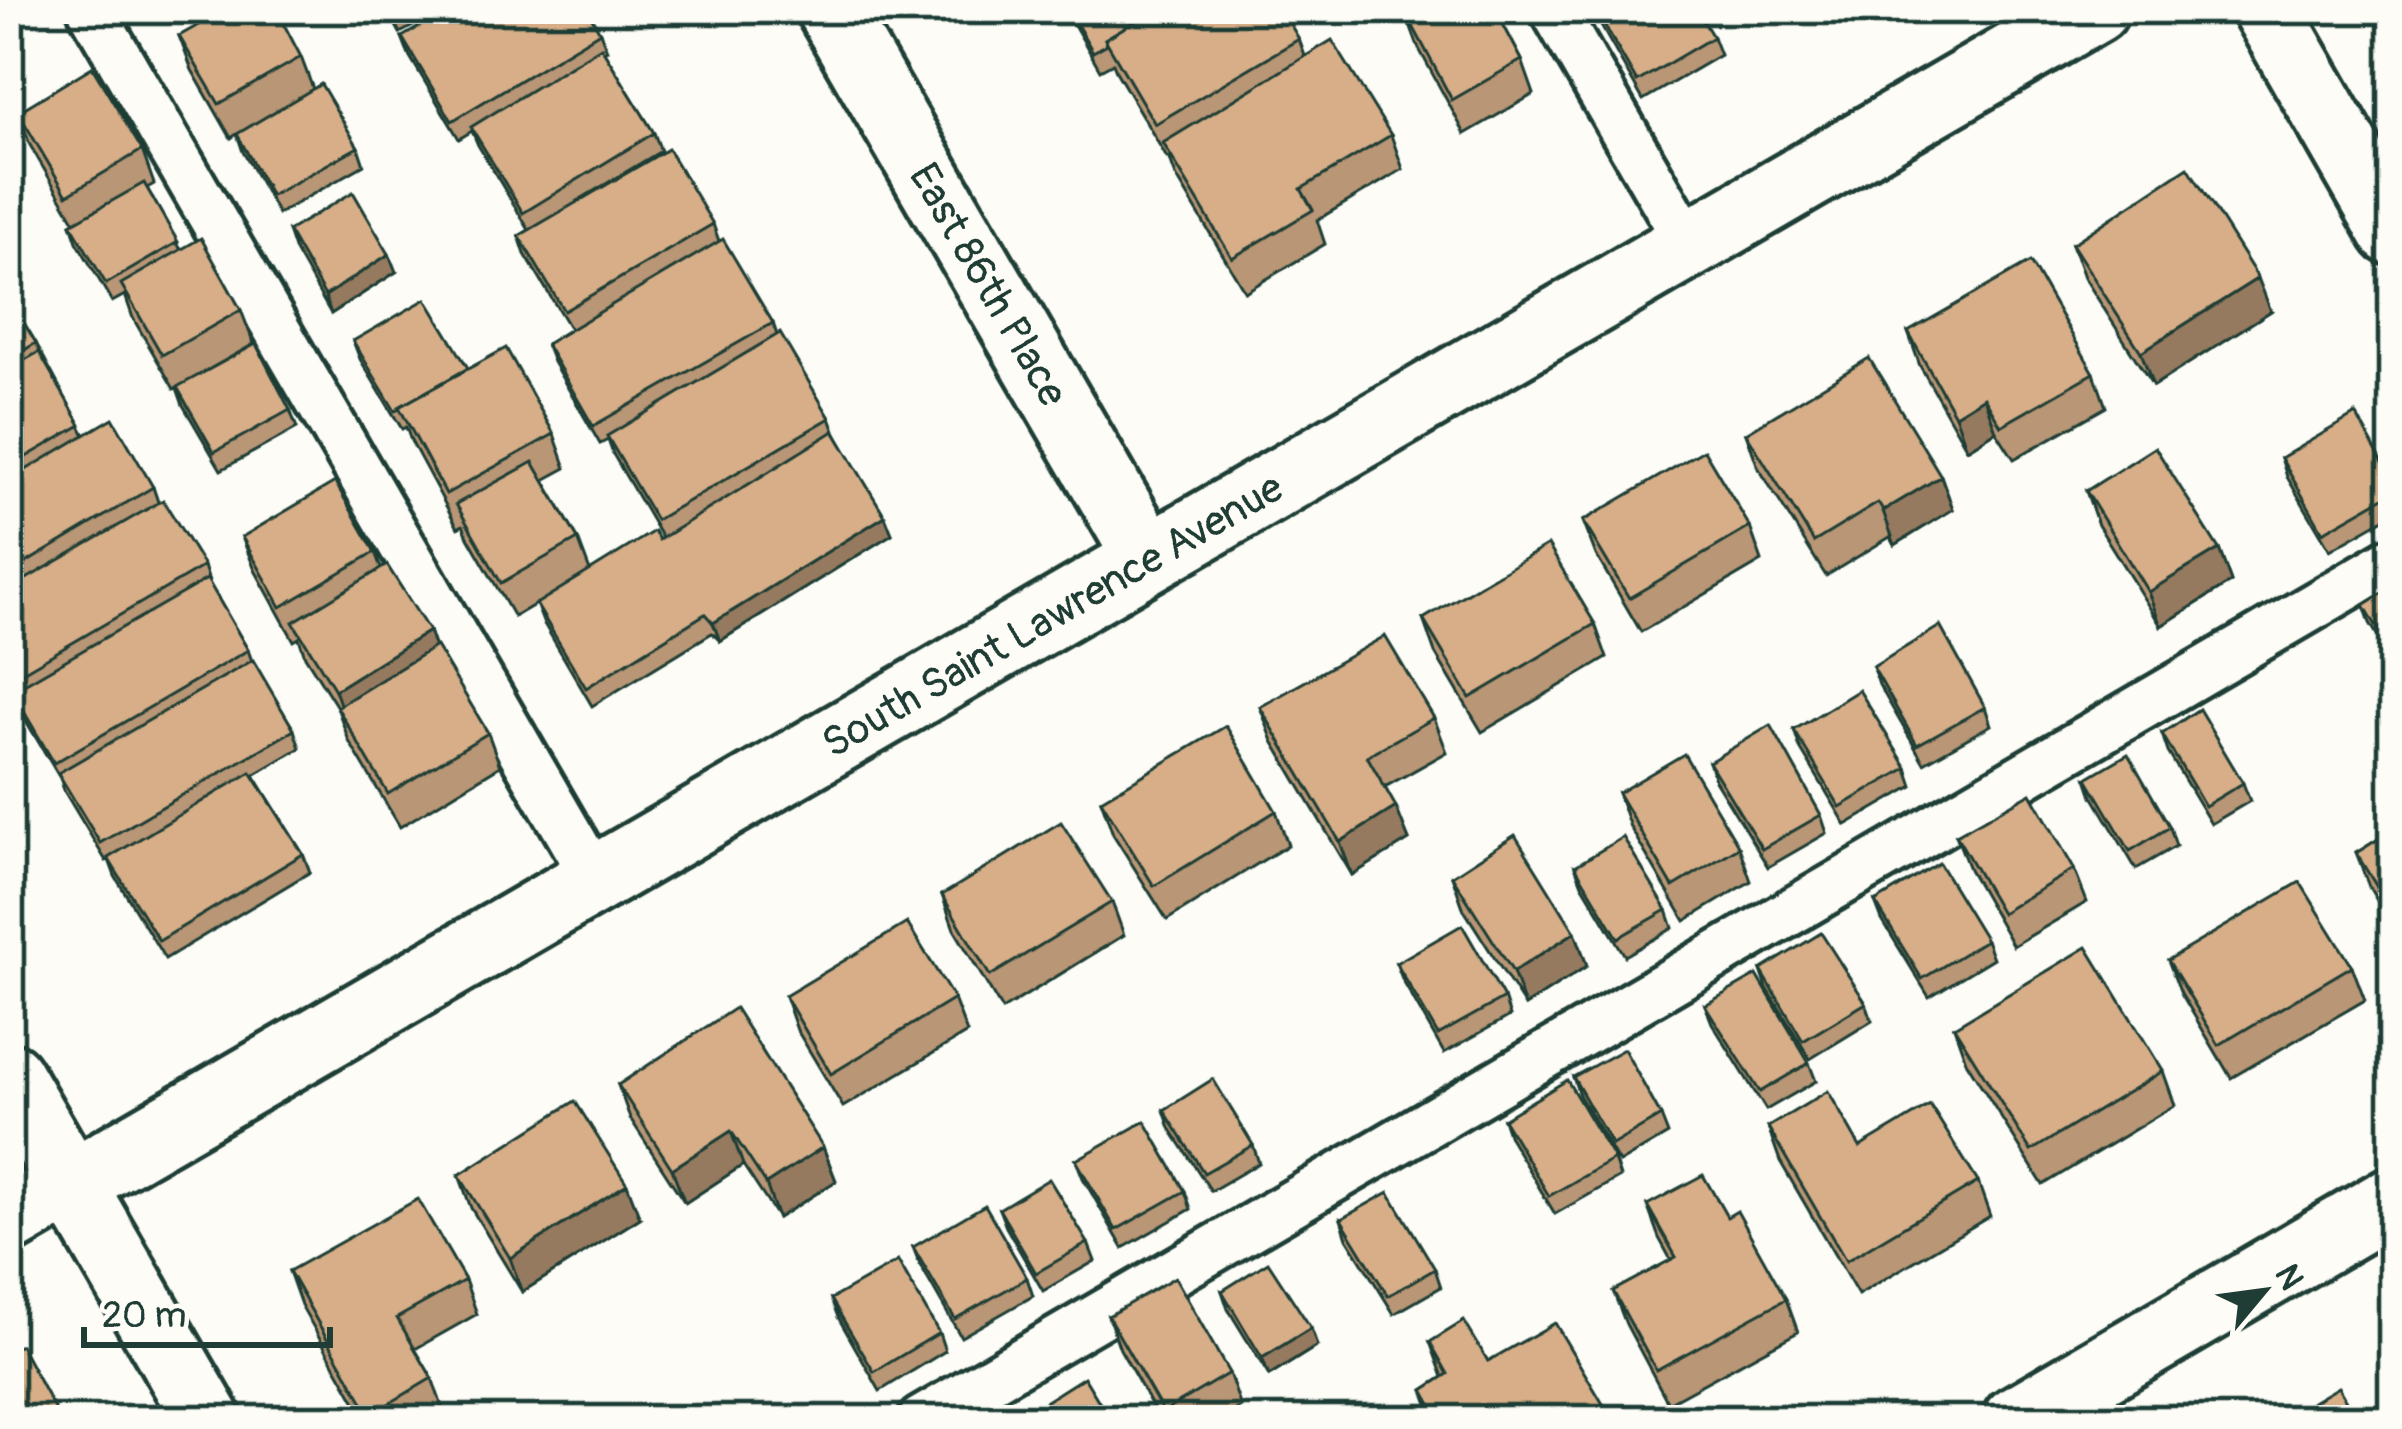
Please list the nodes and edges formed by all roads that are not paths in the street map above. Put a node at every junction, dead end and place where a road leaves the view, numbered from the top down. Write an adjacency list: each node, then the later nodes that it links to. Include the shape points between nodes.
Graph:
1 (91, 9): 10 (lane)
2 (830, 9): 8 (street, East 86th Place)
3 (1553, 9): 7 (lane)
4 (2095, 9): 7 (street, South Saint Lawrence Avenue)
5 (2266, 9): 6 (street)
6 (2393, 232)
7 (1689, 244): 8 (street, South Saint Lawrence Avenue)
8 (1148, 558): 10 (street, South Saint Lawrence Avenue)
9 (2393, 560): 16 (lane)
10 (596, 880): 12 (street, South Saint Lawrence Avenue)
11 (9, 1076): 12 (street)
12 (70, 1184): 14 (street, South Saint Lawrence Avenue); 15 (street)
13 (2393, 1201): 17 (street)
14 (9, 1220)
15 (208, 1420)
16 (921, 1420)
17 (2016, 1420)

